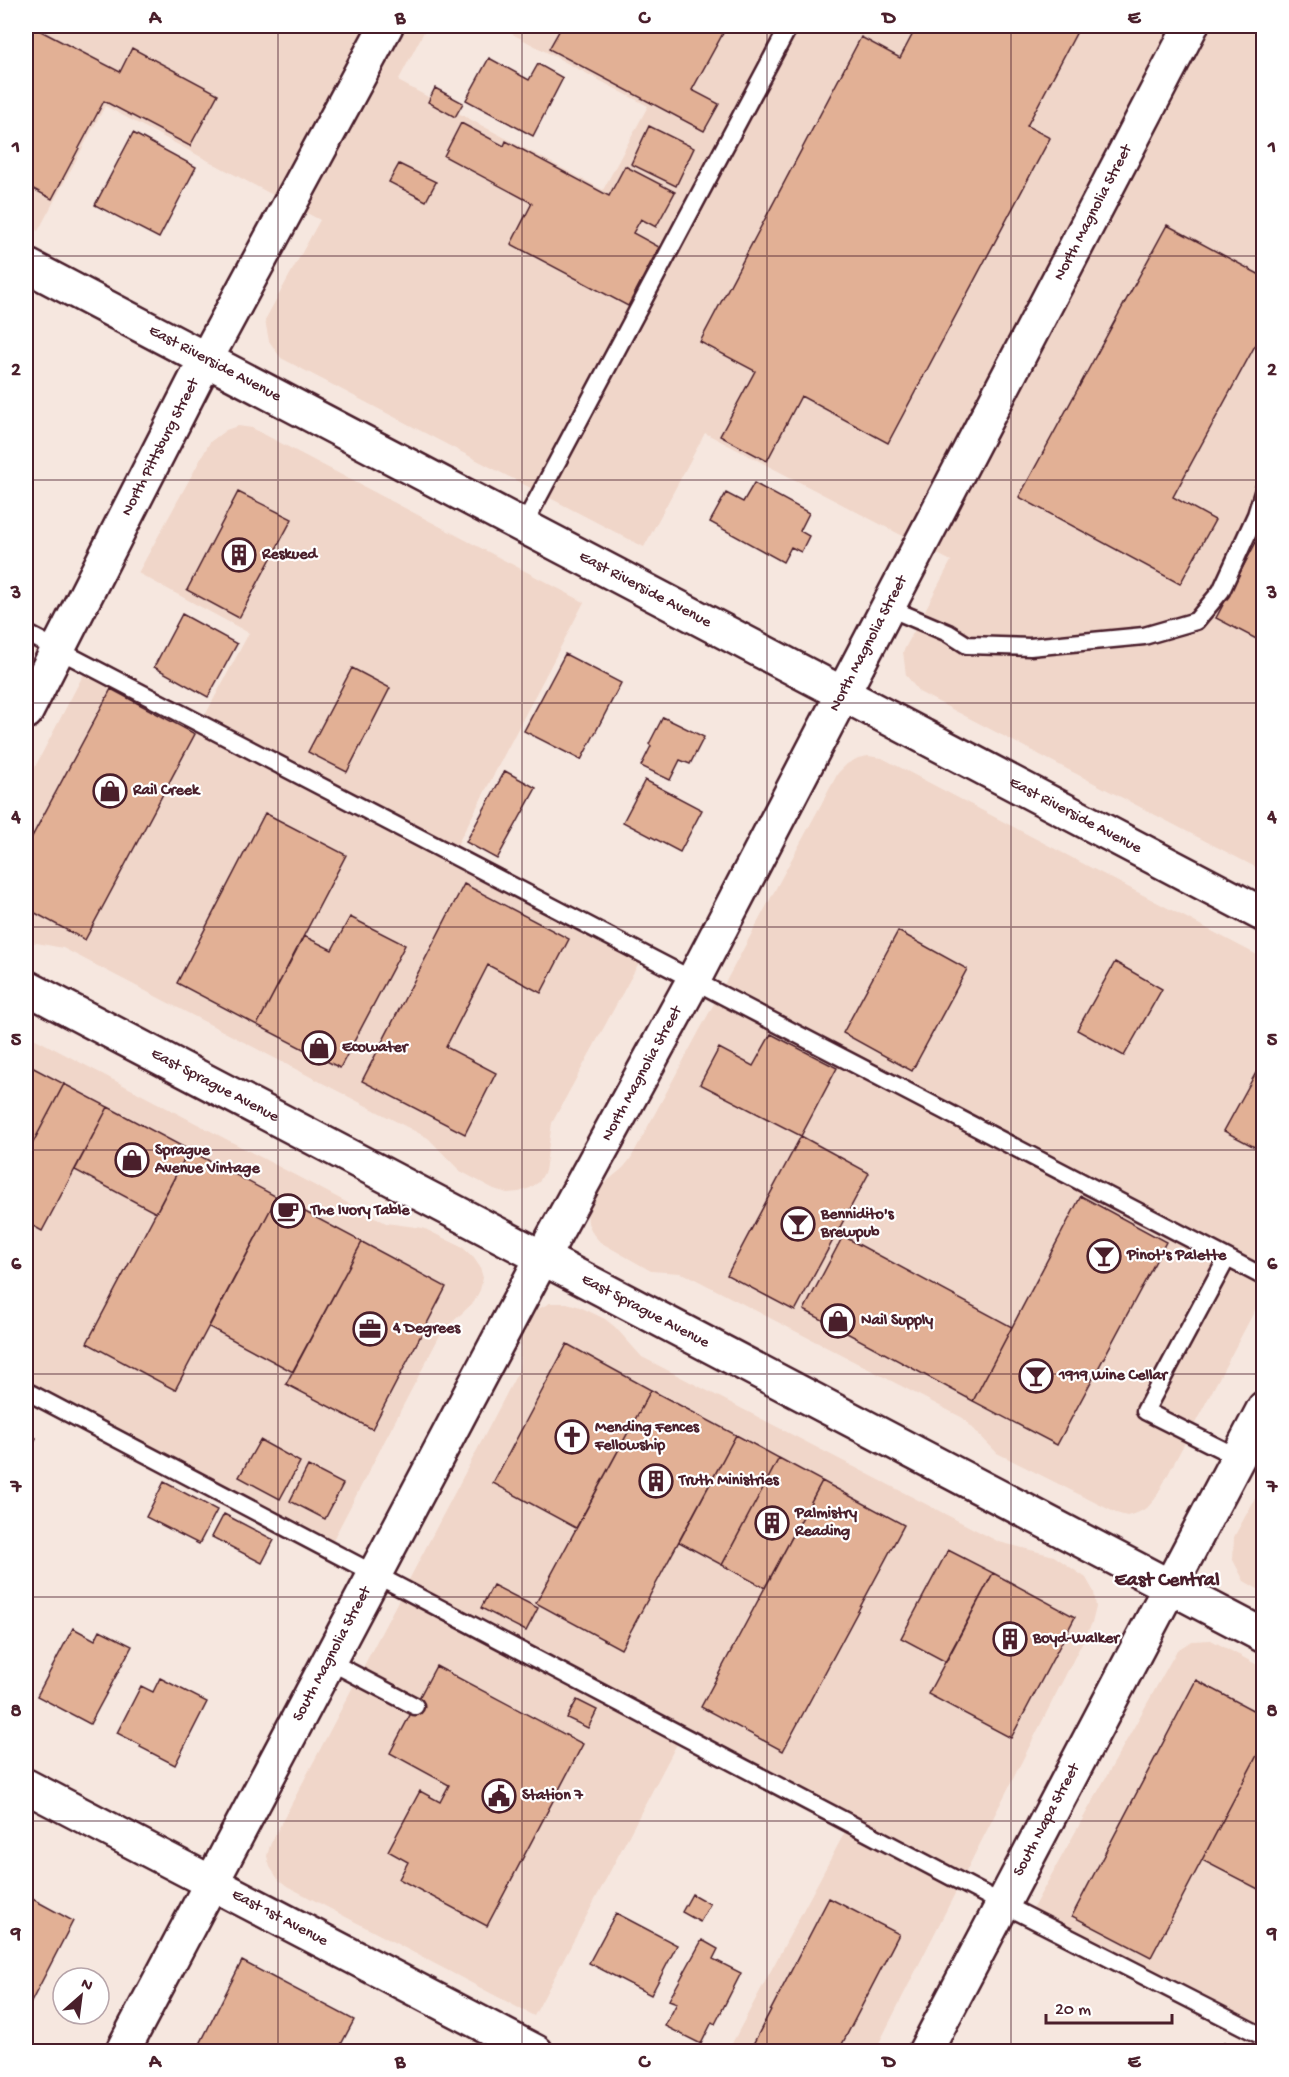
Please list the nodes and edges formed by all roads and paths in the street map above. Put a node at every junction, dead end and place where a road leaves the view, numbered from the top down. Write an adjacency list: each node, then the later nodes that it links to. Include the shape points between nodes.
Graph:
1 (386, 26): 5 (street, North Pittsburg Street)
2 (789, 26): 7 (lane)
3 (1191, 26): 8 (street, North Magnolia Street)
4 (26, 265): 5 (street, East Riverside Avenue)
5 (206, 359): 7 (street, East Riverside Avenue); 10 (street, North Pittsburg Street)
6 (1263, 489): 8 (lane, via 1256,515 1221,591 1196,621 1144,636 1030,647 967,645)
7 (522, 526): 11 (street, East Riverside Avenue)
8 (887, 607): 11 (street, North Magnolia Street)
9 (26, 633): 10 (lane)
10 (58, 651): 12 (street, North Pittsburg Street); 14 (lane)
11 (842, 693): 13 (street, East Riverside Avenue); 14 (street, North Magnolia Street)
12 (26, 712)
13 (1263, 915)
14 (693, 981): 16 (street, North Magnolia Street); 17 (lane)
15 (26, 987): 16 (street, East Sprague Avenue)
16 (542, 1258): 22 (street, South Magnolia Street); 23 (street, East Sprague Avenue)
17 (1227, 1258): 18 (lane); 21 (lane, via 1145,1411)
18 (1263, 1277)
19 (26, 1391): 22 (lane)
20 (1263, 1408): 21 (street, South Napa Street)
21 (1237, 1457): 23 (street, South Napa Street)
22 (375, 1574): 25 (street, South Magnolia Street); 29 (lane)
23 (1168, 1586): 24 (street, East Sprague Avenue); 29 (street, South Napa Street)
24 (1263, 1636)
25 (329, 1661): 26 (lane); 28 (street, South Magnolia Street)
26 (415, 1706)
27 (26, 1785): 28 (street, East 1st Avenue)
28 (212, 1882): 31 (street, South Magnolia Street); 32 (street, East 1st Avenue)
29 (1002, 1904): 30 (lane); 33 (street, South Napa Street)
30 (1263, 2037)
31 (122, 2052)
32 (536, 2052)
33 (925, 2052)

